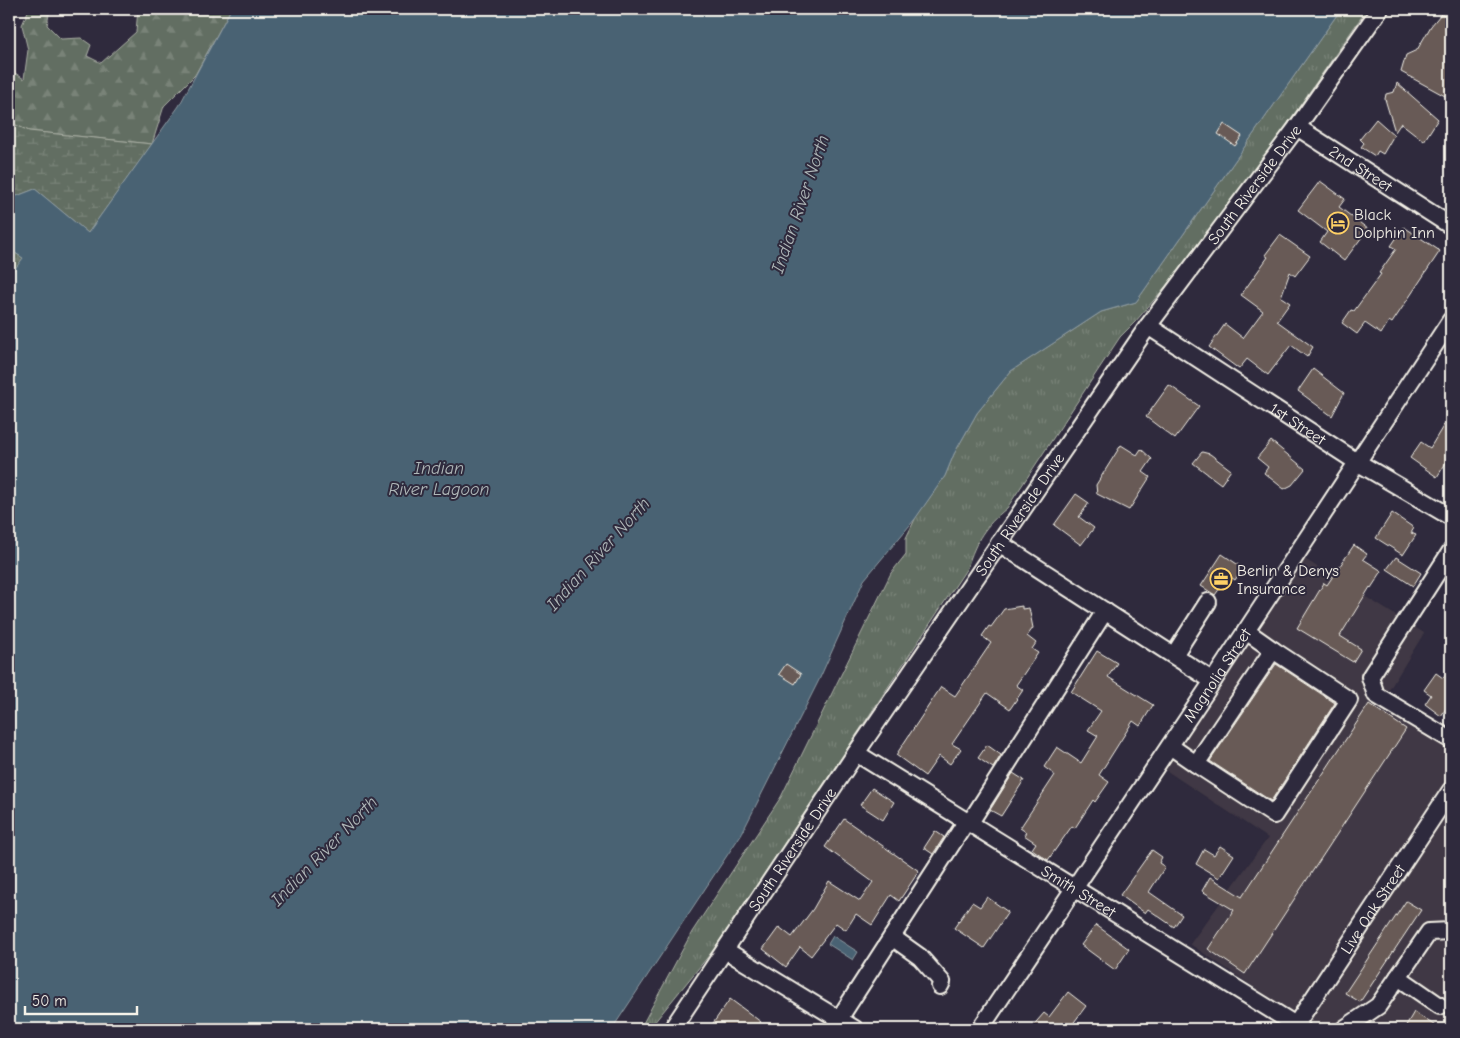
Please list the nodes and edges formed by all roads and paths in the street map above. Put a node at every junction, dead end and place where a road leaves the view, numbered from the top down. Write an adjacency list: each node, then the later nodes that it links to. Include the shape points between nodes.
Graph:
1 (1380, 9): 2 (street, South Riverside Drive)
2 (1297, 126): 3 (street, 2nd Street); 5 (street, South Riverside Drive)
3 (1451, 226)
4 (1451, 320): 6 (street, Magnolia Street)
5 (1148, 326): 6 (street, 1st Street); 8 (street, South Riverside Drive)
6 (1357, 462): 7 (street, 1st Street); 12 (street, Magnolia Street)
7 (1451, 517)
8 (999, 543): 11 (street); 18 (street, South Riverside Drive)
9 (1451, 551): 16 (street, via 1370,677 1376,695)
10 (1208, 602): 14 (street)
11 (1105, 611): 14 (street); 21 (street)
12 (1246, 631): 13 (street); 15 (street, Magnolia Street)
13 (1273, 650): 19 (street); 19 (street, via 1349,700 1274,815)
14 (1174, 655): 15 (street)
15 (1213, 681): 17 (street, Magnolia Street)
16 (1451, 740)
17 (1170, 746): 19 (street); 22 (street, Magnolia Street)
18 (856, 753): 21 (street, Smith Street); 25 (street, South Riverside Drive)
19 (1196, 764)
20 (1451, 790): 30 (street, Live Oak Street)
21 (968, 823): 22 (street, Smith Street); 24 (street)
22 (1074, 890): 30 (street, Smith Street); 33 (street, Magnolia Street)
23 (1451, 931): 26 (street, via 1429,932)
24 (892, 937): 27 (street, via 920,957 942,982); 29 (street)
25 (725, 950): 29 (street); 31 (street, South Riverside Drive)
26 (1398, 978): 28 (street); 34 (street, via 1378,1006)
27 (940, 986)
28 (1440, 1006)
29 (832, 1021): 32 (street)
30 (1297, 1028)
31 (672, 1029)
32 (855, 1029)
33 (980, 1029)
34 (1344, 1029)

